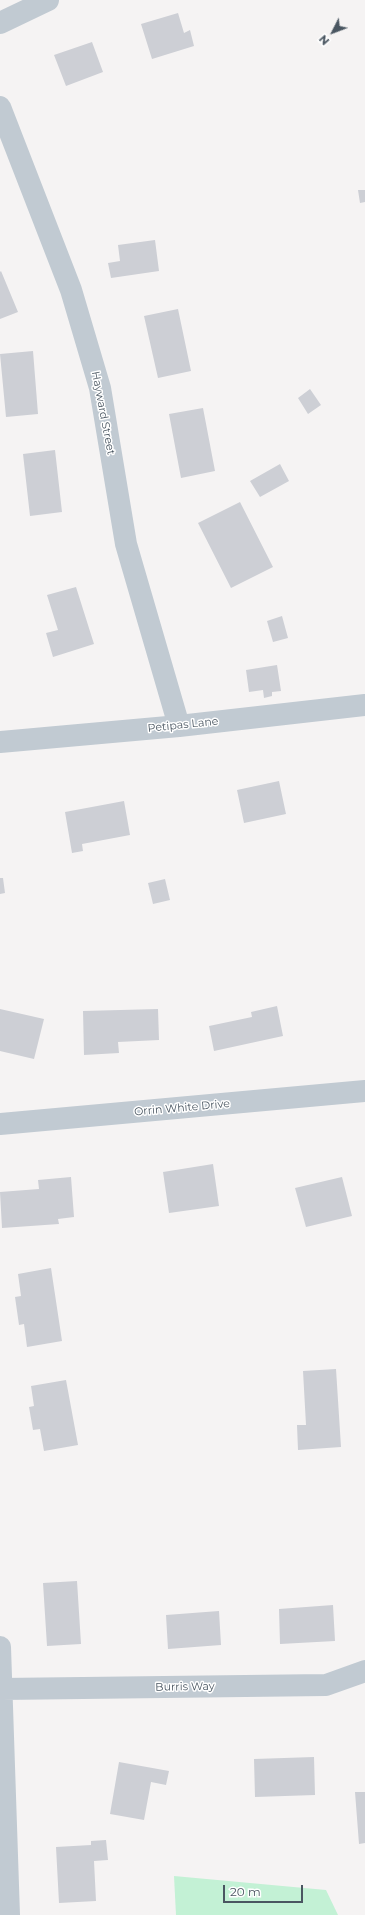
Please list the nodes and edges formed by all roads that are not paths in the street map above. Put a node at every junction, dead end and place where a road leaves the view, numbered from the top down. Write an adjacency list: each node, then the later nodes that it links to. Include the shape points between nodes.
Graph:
1 (48, 0): 2 (street)
2 (0, 23)
3 (0, 107): 5 (street, Hayward Street, via 71,290 100,388 126,544)
4 (365, 704): 5 (street, Petipas Lane)
5 (179, 726): 6 (street, Petipas Lane)
6 (0, 742)
7 (365, 1091): 8 (street, Orrin White Drive)
8 (0, 1124)
9 (0, 1647): 11 (street)
10 (365, 1671): 11 (street, Burris Way, via 326,1685)
11 (2, 1689): 12 (street)
12 (9, 1915)

